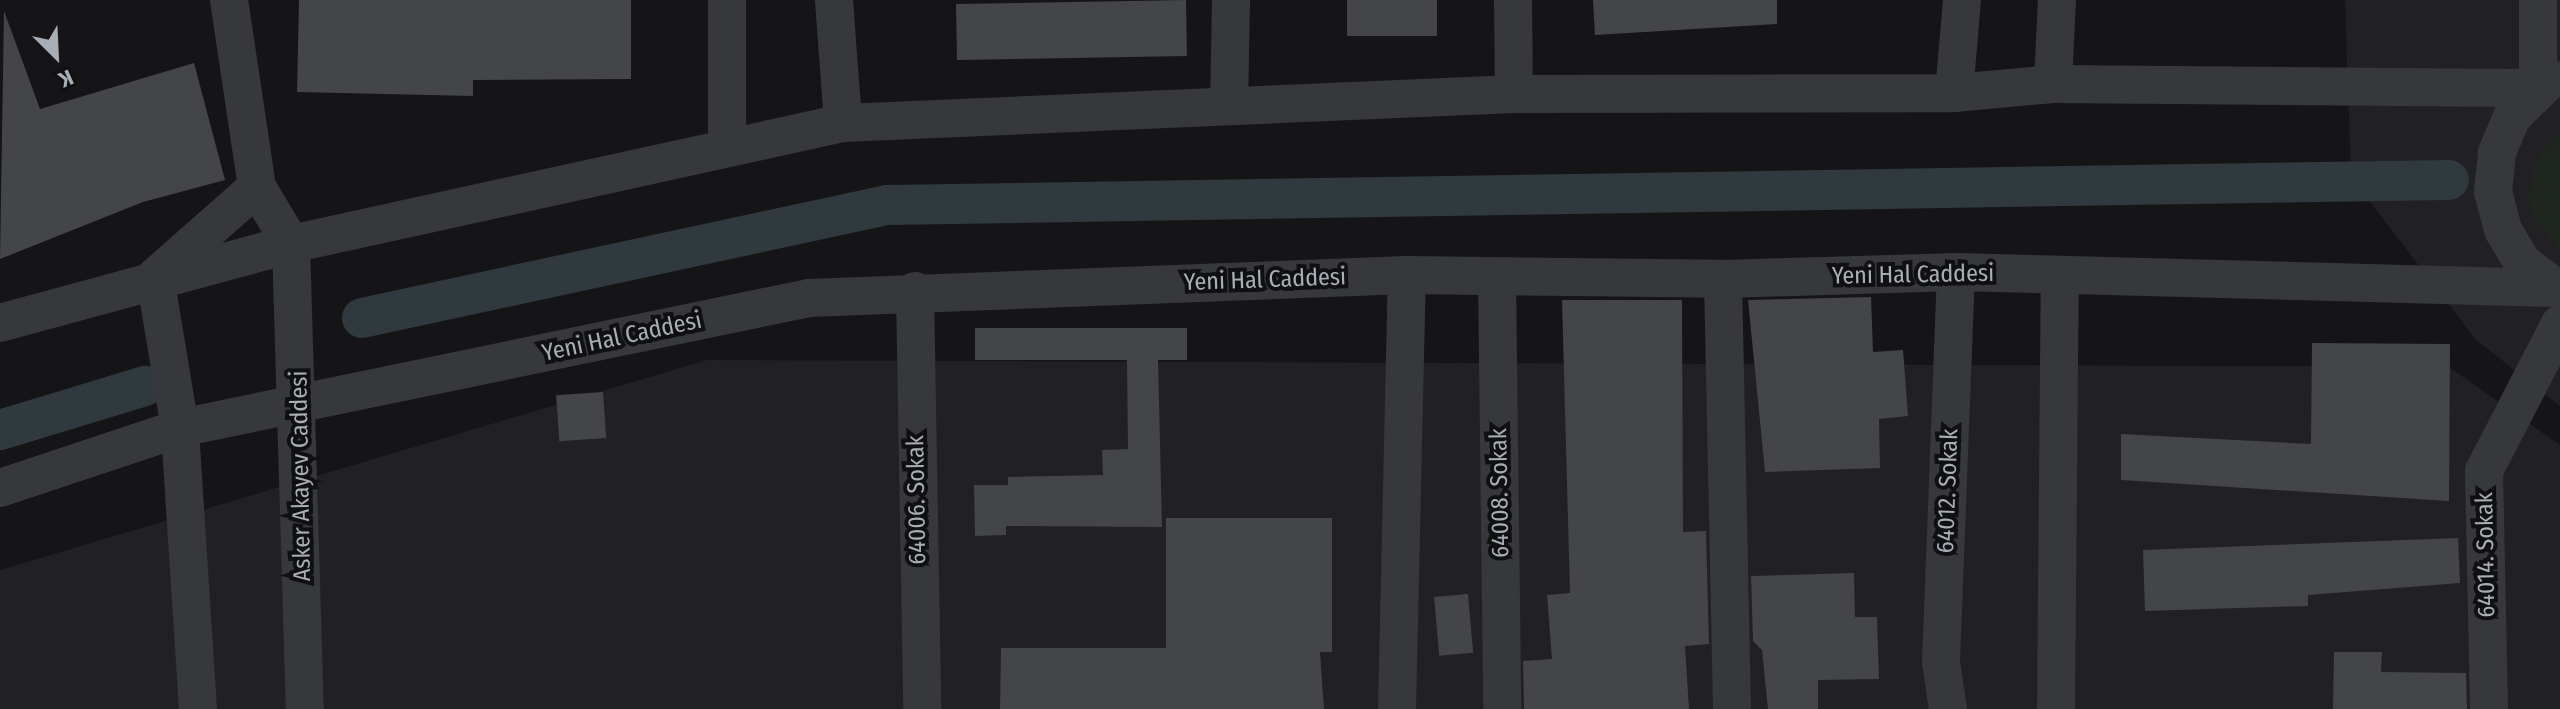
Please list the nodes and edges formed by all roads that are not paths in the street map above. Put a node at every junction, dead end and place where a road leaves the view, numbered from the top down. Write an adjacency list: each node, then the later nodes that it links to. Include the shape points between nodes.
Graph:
1 (229, 0): 16 (street)
2 (727, 0): 15 (street)
3 (834, 0): 14 (street)
4 (1231, 0): 13 (street)
5 (1513, 0): 12 (street)
6 (1962, 0): 11 (street)
7 (2057, 0): 10 (street)
8 (2538, 0): 9 (street)
9 (2549, 81): 10 (street); 25 (street, via 2507,129 2493,192 2503,230 2523,263)
10 (2053, 84): 11 (street)
11 (1954, 93): 12 (street)
12 (1514, 94): 13 (street)
13 (1229, 106): 14 (street)
14 (843, 123): 15 (street)
15 (727, 144): 17 (street)
16 (257, 187): 17 (street); 20 (street)
17 (291, 244): 20 (street); 27 (street, Asker Akayev Caddesi)
18 (1956, 272): 22 (street, Yeni Hal Caddesi); 23 (street, Yeni Hal Caddesi); 36 (street, 64012. Sokak, via 1941,662)
19 (1407, 275): 21 (street, Yeni Hal Caddesi); 24 (street, Yeni Hal Caddesi); 33 (street)
20 (155, 277): 26 (street); 28 (street)
21 (1497, 277): 23 (street, Yeni Hal Caddesi); 34 (street, 64008. Sokak)
22 (2060, 277): 25 (street, Yeni Hal Caddesi); 37 (street)
23 (1723, 279): 35 (street)
24 (915, 291): 27 (street, Yeni Hal Caddesi, via 809,298); 32 (street, 64006. Sokak)
25 (2558, 301): 38 (street, 64014. Sokak, via 2484,471)
26 (0, 323)
27 (299, 403): 28 (street, Yeni Hal Caddesi); 31 (street, Asker Akayev Caddesi)
28 (180, 428): 29 (street, Yeni Hal Caddesi); 30 (street)
29 (0, 488)
30 (198, 709)
31 (305, 709)
32 (922, 709)
33 (1397, 709)
34 (1502, 709)
35 (1732, 709)
36 (1948, 709)
37 (2056, 709)
38 (2489, 709)

